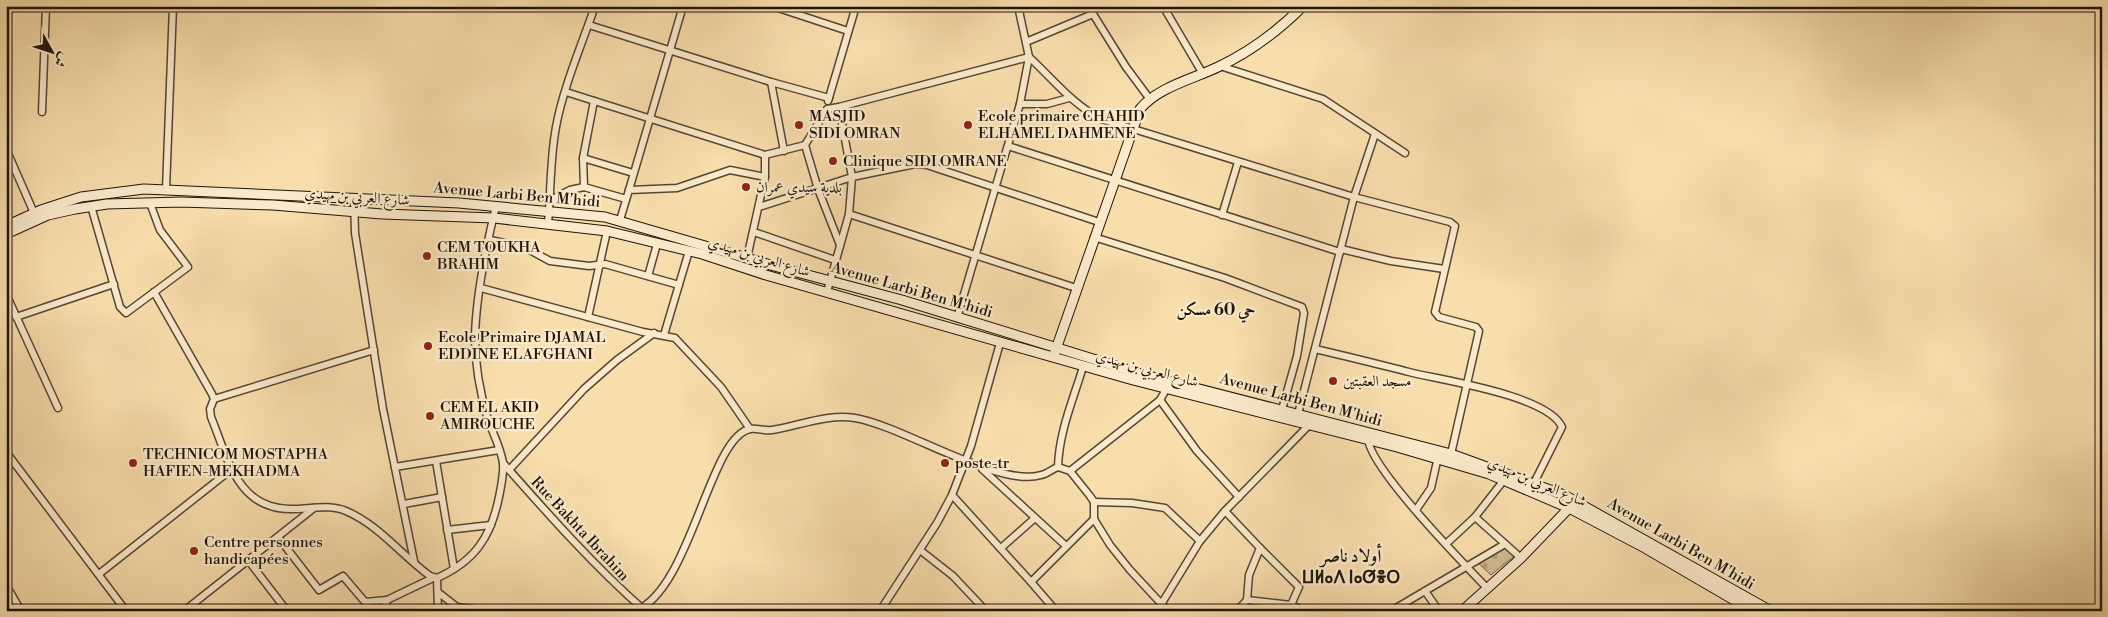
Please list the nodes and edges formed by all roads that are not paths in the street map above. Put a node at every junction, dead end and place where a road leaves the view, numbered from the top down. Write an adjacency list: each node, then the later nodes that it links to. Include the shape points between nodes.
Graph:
1 (46, 6): 26 (street)
2 (173, 6): 44 (street)
3 (595, 6): 10 (street)
4 (683, 6): 13 (street)
5 (772, 6): 11 (street)
6 (856, 6): 11 (street)
7 (1018, 6): 12 (street)
8 (1163, 6): 16 (street)
9 (1303, 6): 15 (main road, via 1262,42)
10 (589, 25): 13 (street); 18 (street)
11 (848, 31): 19 (street)
12 (1026, 42): 14 (street); 21 (street, via 1093,14)
13 (669, 49): 17 (street); 27 (street)
14 (1029, 57): 20 (street); 23 (street); 24 (street)
15 (1220, 66): 16 (main road); 29 (street, via 1323,99)
16 (1203, 74): 21 (main road)
17 (771, 82): 19 (street); 33 (street)
18 (566, 92): 22 (street); 50 (street, via 556,125)
19 (829, 98): 25 (street)
20 (1069, 98): 23 (street, via 1047,104); 28 (street, via 1089,113)
21 (1149, 98): 28 (main road, via 1140,109)
22 (594, 102): 27 (street); 36 (street)
23 (1020, 104): 31 (street)
24 (839, 108): 25 (street); 40 (street)
25 (827, 109): 30 (street)
26 (42, 112)
27 (650, 118): 35 (street); 38 (street)
28 (1132, 129): 37 (street); 41 (main road)
29 (1375, 134): 34 (street); 47 (street)
30 (805, 145): 33 (street); 45 (street)
31 (1008, 146): 41 (street); 42 (street)
32 (6, 149): 57 (street)
33 (784, 151): 35 (street)
34 (1405, 153)
35 (764, 155): 39 (street)
36 (583, 158): 38 (street); 43 (street)
37 (1238, 162): 47 (street); 59 (street)
38 (633, 173): 46 (street)
39 (764, 177): 46 (street, via 730,170 677,188); 54 (street)
40 (852, 177): 42 (street, via 916,164); 45 (street); 58 (street)
41 (1114, 181): 59 (street); 62 (main road)
42 (995, 186): 62 (street); 76 (street)
43 (584, 187): 49 (street); 50 (street)
44 (166, 189): 48 (main road, Avenue Larbi Ben M'hidi); 57 (main road, Avenue Larbi Ben M'hidi, via 98,194)
45 (818, 189): 54 (street); 73 (street)
46 (629, 190): 49 (street)
47 (1354, 197): 74 (street); 80 (street, via 1453,224 1455,229)
48 (354, 198): 53 (main road, Avenue Larbi Ben M'hidi); 55 (street)
49 (626, 199): 61 (street)
50 (551, 200): 56 (street)
51 (150, 203): 52 (main road, شارع العربي بن مهيدي); 55 (main road, شارع العربي بن مهيدي, via 207,202); 87 (street, via 160,230 188,267)
52 (91, 206): 68 (main road, شارع العربي بن مهيدي, via 48,215); 83 (street)
53 (496, 206): 56 (main road, Avenue Larbi Ben M'hidi); 60 (street)
54 (759, 207): 67 (street)
55 (353, 211): 60 (main road, شارع العربي بن مهيدي); 98 (street)
56 (549, 212): 61 (main road, Avenue Larbi Ben M'hidi); 63 (street)
57 (34, 214): 65 (main road, Avenue Larbi Ben M'hidi)
58 (849, 214): 73 (street); 76 (street)
59 (1222, 214): 74 (street)
60 (494, 218): 63 (main road, شارع العربي بن مهيدي); 71 (street)
61 (620, 220): 64 (main road, Avenue Larbi Ben M'hidi)
62 (1099, 222): 70 (main road)
63 (548, 223): 66 (main road, شارع العربي بن مهيدي)
64 (632, 224): 69 (main road); 77 (main road, Avenue Larbi Ben M'hidi)
65 (6, 226)
66 (607, 231): 69 (main road, شارع العربي بن مهيدي); 79 (street)
67 (754, 232): 77 (street); 78 (street)
68 (6, 234)
69 (627, 237): 72 (main road, شارع العربي بن مهيدي)
70 (1094, 237): 86 (main road); 109 (street, via 1225,278 1302,307 1304,313 1297,356)
71 (490, 240): 79 (street, via 524,247 550,261 590,266); 85 (street)
72 (657, 244): 75 (main road, شارع العربي بن مهيدي); 81 (street)
73 (840, 245): 78 (street)
74 (1340, 250): 80 (street); 97 (street)
75 (689, 251): 84 (street); 88 (main road, شارع العربي بن مهيدي)
76 (976, 255): 86 (street); 92 (street)
77 (747, 258): 82 (main road, Avenue Larbi Ben M'hidi)
78 (835, 260): 82 (street)
79 (600, 264): 81 (street); 91 (street)
80 (1444, 269): 102 (street, via 1436,315 1479,331)
81 (648, 276): 84 (street)
82 (830, 280): 88 (street); 92 (main road, Avenue Larbi Ben M'hidi)
83 (114, 284): 87 (street, via 124,313); 90 (street)
84 (679, 285): 94 (street)
85 (480, 288): 91 (street); 113 (street, via 475,337 477,375)
86 (1076, 288): 96 (main road)
87 (154, 292): 104 (street)
88 (827, 292): 95 (main road, شارع العربي بن مهيدي)
89 (6, 294): 90 (street)
90 (16, 317): 107 (street)
91 (588, 317): 93 (street)
92 (957, 318): 96 (main road, Avenue Larbi Ben M'hidi)
93 (654, 333): 94 (street); 124 (street, via 584,390)
94 (664, 336): 111 (street, via 680,342 721,387)
95 (1000, 343): 99 (main road, شارع العربي بن مهيدي); 117 (street)
96 (1057, 347): 99 (main road); 101 (main road, Avenue Larbi Ben M'hidi)
97 (1315, 349): 102 (street); 108 (street)
98 (374, 350): 104 (street); 121 (street)
99 (1052, 358): 100 (main road, شارع العربي بن مهيدي)
100 (1084, 367): 101 (main road, شارع العربي بن مهيدي); 120 (street, via 1064,428)
101 (1169, 384): 103 (main road, Avenue Larbi Ben M'hidi); 105 (street); 106 (main road, شارع العربي بن مهيدي)
102 (1468, 384): 115 (street); 127 (street, via 1525,402 1561,424 1561,431)
103 (1208, 390): 106 (main road); 109 (main road, Avenue Larbi Ben M'hidi)
104 (214, 399): 123 (street, via 211,417)
105 (1160, 400): 125 (street); 130 (street, via 1197,451)
106 (1207, 400): 109 (main road, شارع العربي بن مهيدي)
107 (58, 408)
108 (1298, 414): 109 (main road, Avenue Larbi Ben M'hidi); 110 (main road, Avenue Larbi Ben M'hidi)
109 (1280, 415): 110 (main road, شارع العربي بن مهيدي)
110 (1312, 421): 112 (main road, شارع العربي بن مهيدي); 130 (street)
111 (750, 429): 117 (street, via 769,430 853,417); 167 (street, via 740,433 730,447 714,476 678,561)
112 (1368, 436): 116 (main road, شارع العربي بن مهيدي); 135 (street, via 1378,462)
113 (499, 450): 118 (street); 119 (street)
114 (6, 452): 155 (street)
115 (1451, 454): 116 (main road, Avenue Larbi Ben M'hidi); 127 (main road, Avenue Larbi Ben M'hidi)
116 (1438, 456): 126 (main road, شارع العربي بن مهيدي); 135 (street, via 1431,488)
117 (966, 460): 122 (street); 128 (street)
118 (436, 461): 121 (street); 129 (street)
119 (503, 463): 124 (street, Rue Bakhta Ibrahim); 140 (street)
120 (1058, 467): 122 (street, via 1032,476); 125 (street)
121 (395, 468): 132 (street)
122 (981, 468): 138 (street)
123 (232, 469): 134 (street, via 244,489 263,503 280,508); 155 (street)
124 (508, 470): 167 (street, Rue Bakhta Ibrahim, via 610,581)
125 (1070, 471): 131 (street)
126 (1504, 480): 133 (main road, شارع العربي بن مهيدي); 137 (street)
127 (1534, 483): 133 (main road, Avenue Larbi Ben M'hidi)
128 (952, 495): 147 (street); 149 (street)
129 (442, 497): 132 (street); 141 (street)
130 (1239, 497): 136 (street)
131 (1094, 502): 139 (street); 143 (street, via 1165,508)
132 (404, 504): 152 (street)
133 (1572, 504): 150 (main road); 186 (main road, شارع العربي بن مهيدي); 187 (main road, Avenue Larbi Ben M'hidi)
134 (314, 508): 142 (street); 152 (street, via 339,508 355,515)
135 (1416, 510): 144 (street)
136 (1225, 511): 143 (street); 148 (street)
137 (1475, 517): 144 (street); 145 (street)
138 (1035, 518): 146 (street); 147 (street)
139 (1094, 519): 146 (street); 164 (street, via 1130,570)
140 (491, 525): 141 (street); 154 (street, via 483,544)
141 (448, 530): 154 (street)
142 (278, 538): 151 (street); 162 (street, via 320,590 343,576 365,602)
143 (1200, 540): 164 (street)
144 (1446, 544): 153 (street)
145 (1505, 544): 150 (street); 153 (street)
146 (1066, 546): 157 (street)
147 (1001, 548): 157 (street)
148 (1260, 548): 163 (street, via 1249,575); 165 (street, via 1299,587)
149 (920, 550): 177 (street); 178 (street, via 953,576)
150 (1521, 558): 159 (main road)
151 (248, 560): 171 (street); 172 (street)
152 (414, 562): 156 (street)
153 (1466, 566): 159 (street); 160 (street)
154 (454, 569): 156 (street)
155 (99, 574): 170 (street)
156 (435, 578): 161 (street); 162 (street)
157 (1031, 582): 179 (street)
158 (6, 585): 169 (street)
159 (1487, 588): 185 (main road)
160 (1425, 591): 183 (street); 184 (street)
161 (439, 593): 166 (street); 174 (street)
162 (387, 600): 173 (street, via 385,606)
163 (1247, 600): 165 (street); 168 (street)
164 (1160, 603): 180 (street); 181 (street)
165 (1291, 605): 182 (street)
166 (455, 609): 175 (street)
167 (644, 609): 176 (street)
168 (1242, 609)
169 (21, 611)
170 (126, 611)
171 (184, 611)
172 (287, 611)
173 (388, 611)
174 (438, 611)
175 (490, 611)
176 (635, 611)
177 (880, 611)
178 (986, 611)
179 (1056, 611)
180 (1157, 611)
181 (1168, 611)
182 (1305, 611)
183 (1391, 611)
184 (1439, 611)
185 (1462, 611)
186 (1753, 611)
187 (1771, 611)

